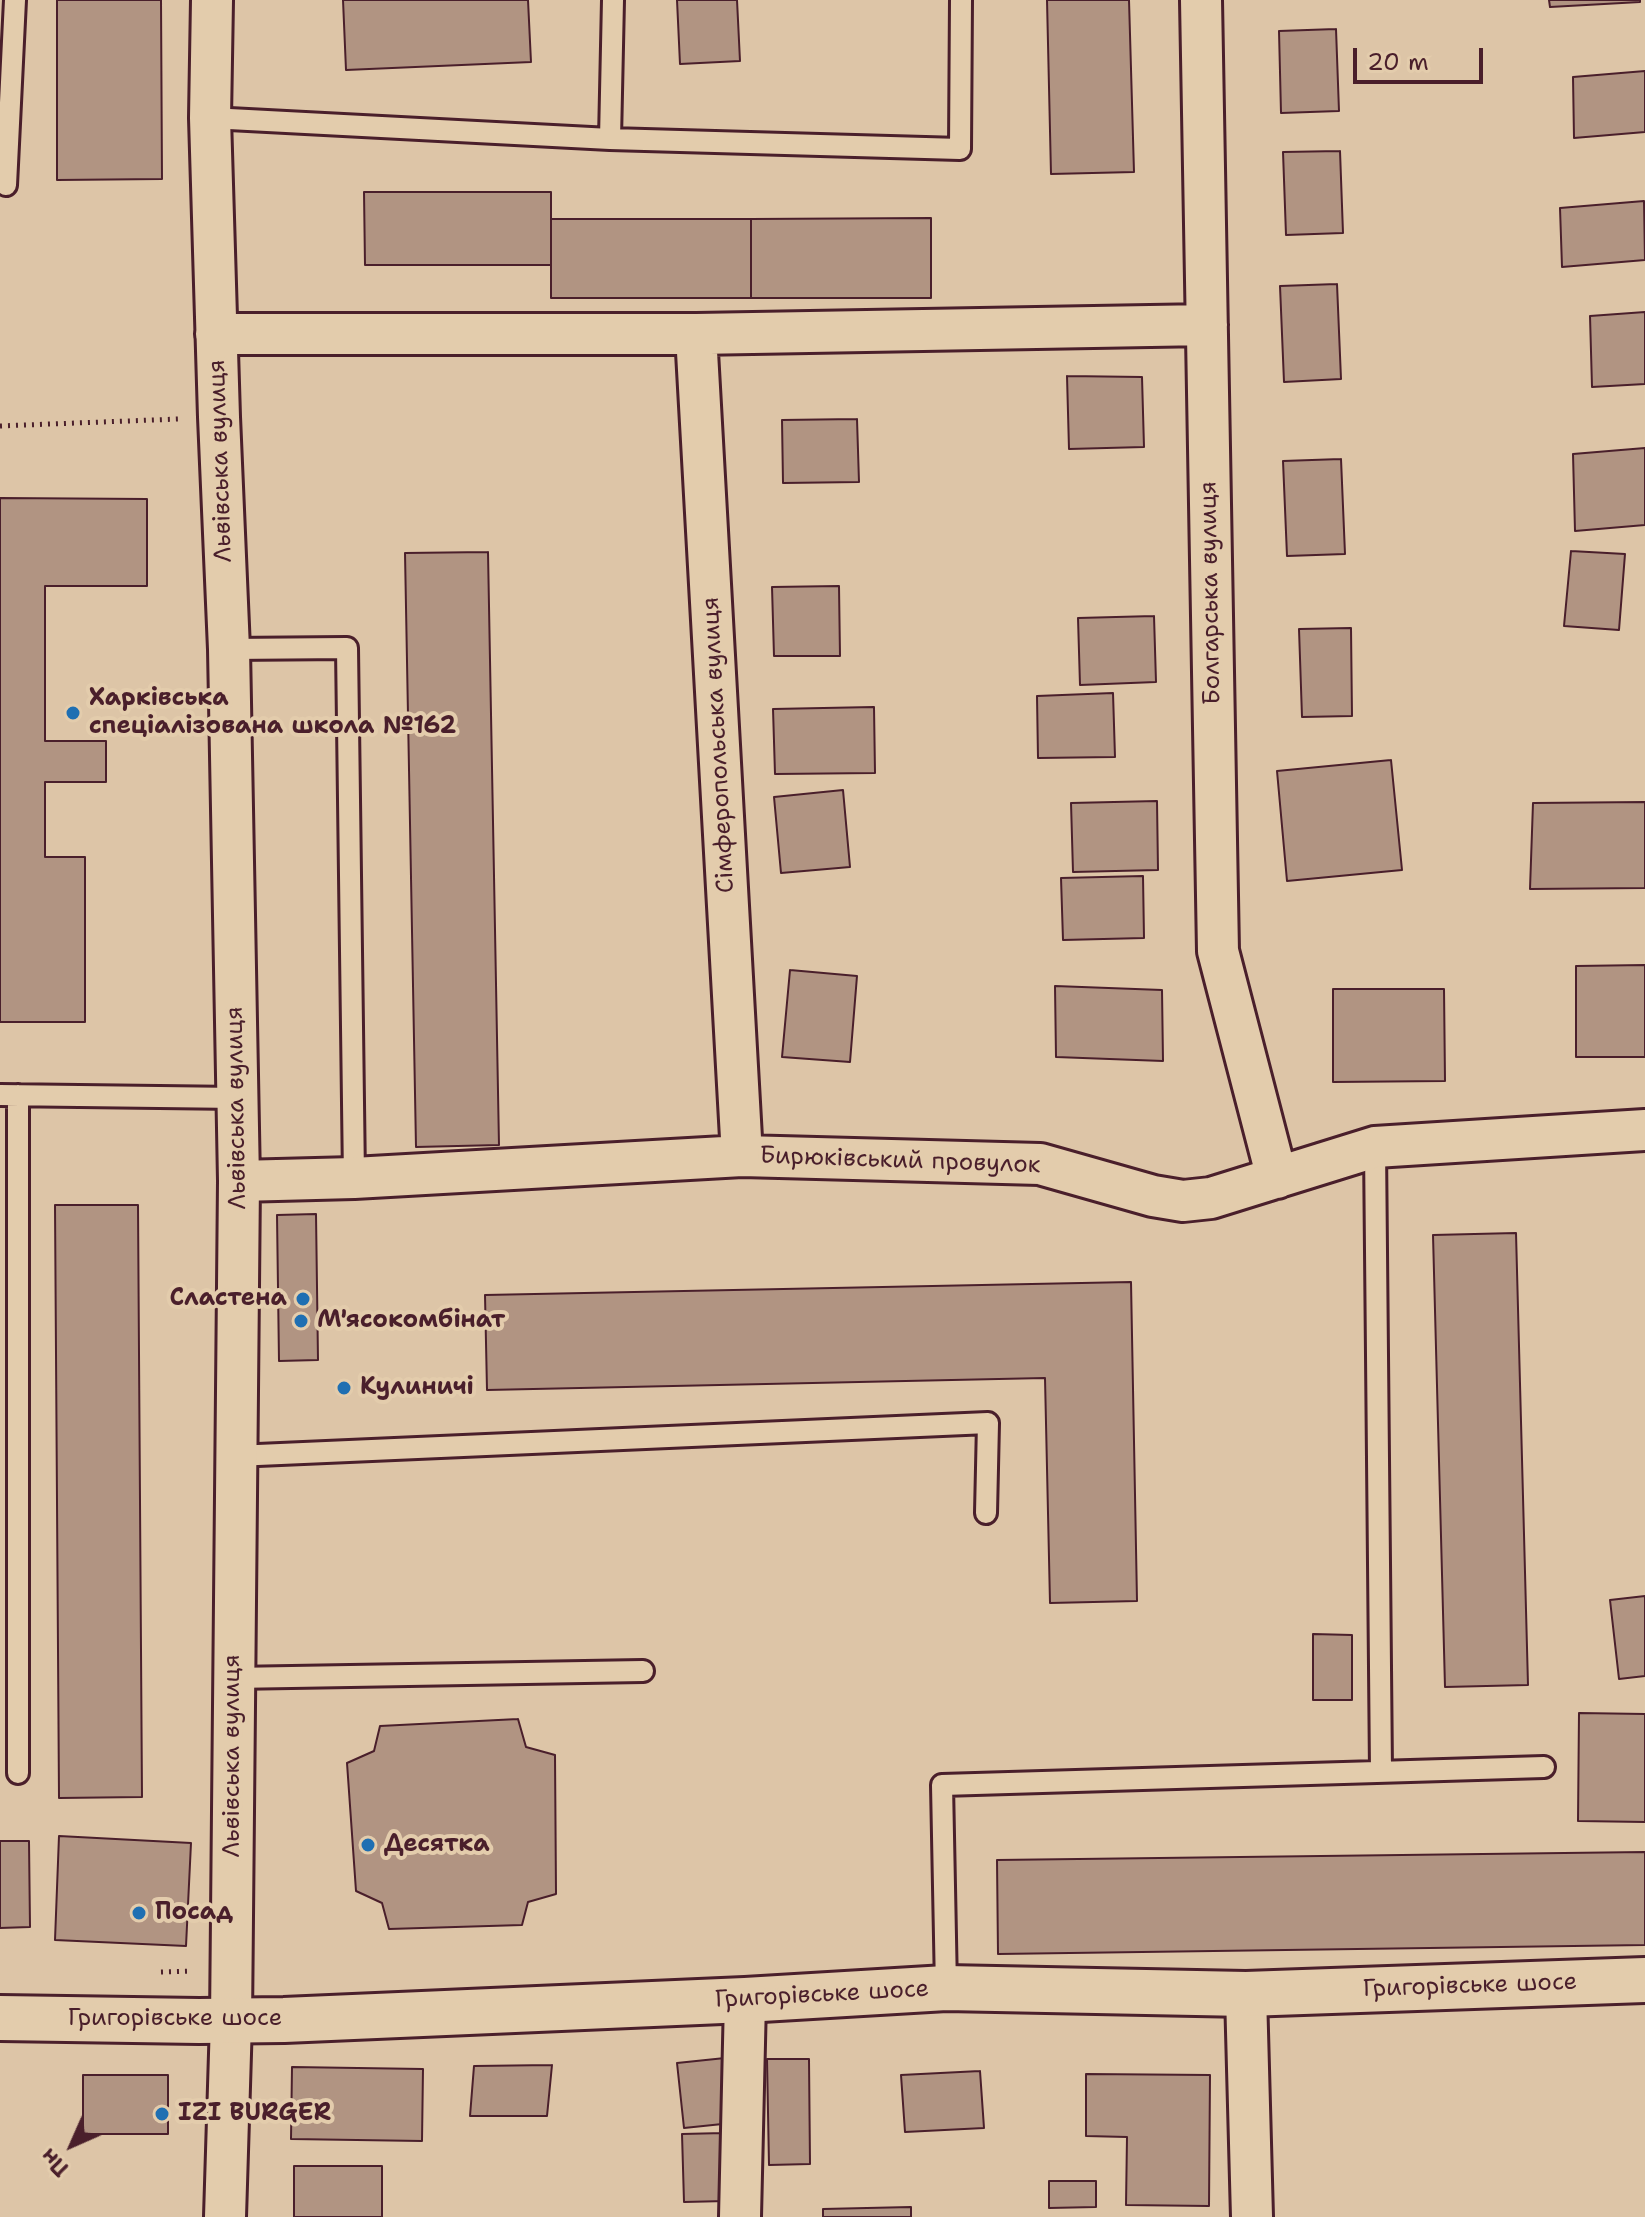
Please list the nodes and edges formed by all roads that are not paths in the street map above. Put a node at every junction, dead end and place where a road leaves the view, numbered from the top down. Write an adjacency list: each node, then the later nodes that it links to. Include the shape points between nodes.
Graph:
1 (15, 0): 8 (lane)
2 (212, 0): 6 (street, Львівська вулиця)
3 (613, 0): 7 (lane)
4 (961, 0): 7 (lane, via 960,149)
5 (1201, 0): 9 (street, Болгарська вулиця)
6 (210, 118): 7 (lane); 10 (street, Львівська вулиця)
7 (610, 139)
8 (6, 185)
9 (1207, 325): 11 (street); 19 (street, Болгарська вулиця, via 1218,951)
10 (216, 334): 11 (street); 12 (street, Львівська вулиця)
11 (696, 334): 17 (street, Сімферопольська вулиця)
12 (229, 649): 14 (street, Львівська вулиця); 18 (lane, via 347,648)
13 (9, 1095): 14 (lane); 27 (lane)
14 (238, 1098): 20 (street, Львівська вулиця)
15 (1645, 1130): 16 (street, Бирюківський провулок)
16 (1375, 1147): 19 (street, Бирюківський провулок); 26 (lane)
17 (742, 1156): 18 (street, Бирюківський провулок); 19 (street, Бирюківський провулок, via 1040,1164 1183,1201)
18 (354, 1178): 20 (street, Бирюківський провулок)
19 (1277, 1178)
20 (239, 1181): 21 (street, Львівська вулиця)
21 (235, 1456): 22 (lane, via 988,1423); 24 (street, Львівська вулиця)
22 (986, 1513)
23 (643, 1671): 24 (lane)
24 (233, 1678): 33 (street, Львівська вулиця)
25 (1544, 1767): 26 (lane)
26 (1381, 1771): 29 (lane, via 942,1785)
27 (18, 1773)
28 (1645, 1980): 30 (street, Григорівське шосе)
29 (946, 1988): 30 (street, Григорівське шосе); 31 (street, Григорівське шосе)
30 (1246, 1994): 36 (street)
31 (745, 2000): 33 (street, Григорівське шосе); 35 (street)
32 (0, 2018): 33 (street, Григорівське шосе)
33 (231, 2021): 34 (street, Львівська вулиця)
34 (225, 2217)
35 (740, 2217)
36 (1252, 2217)

